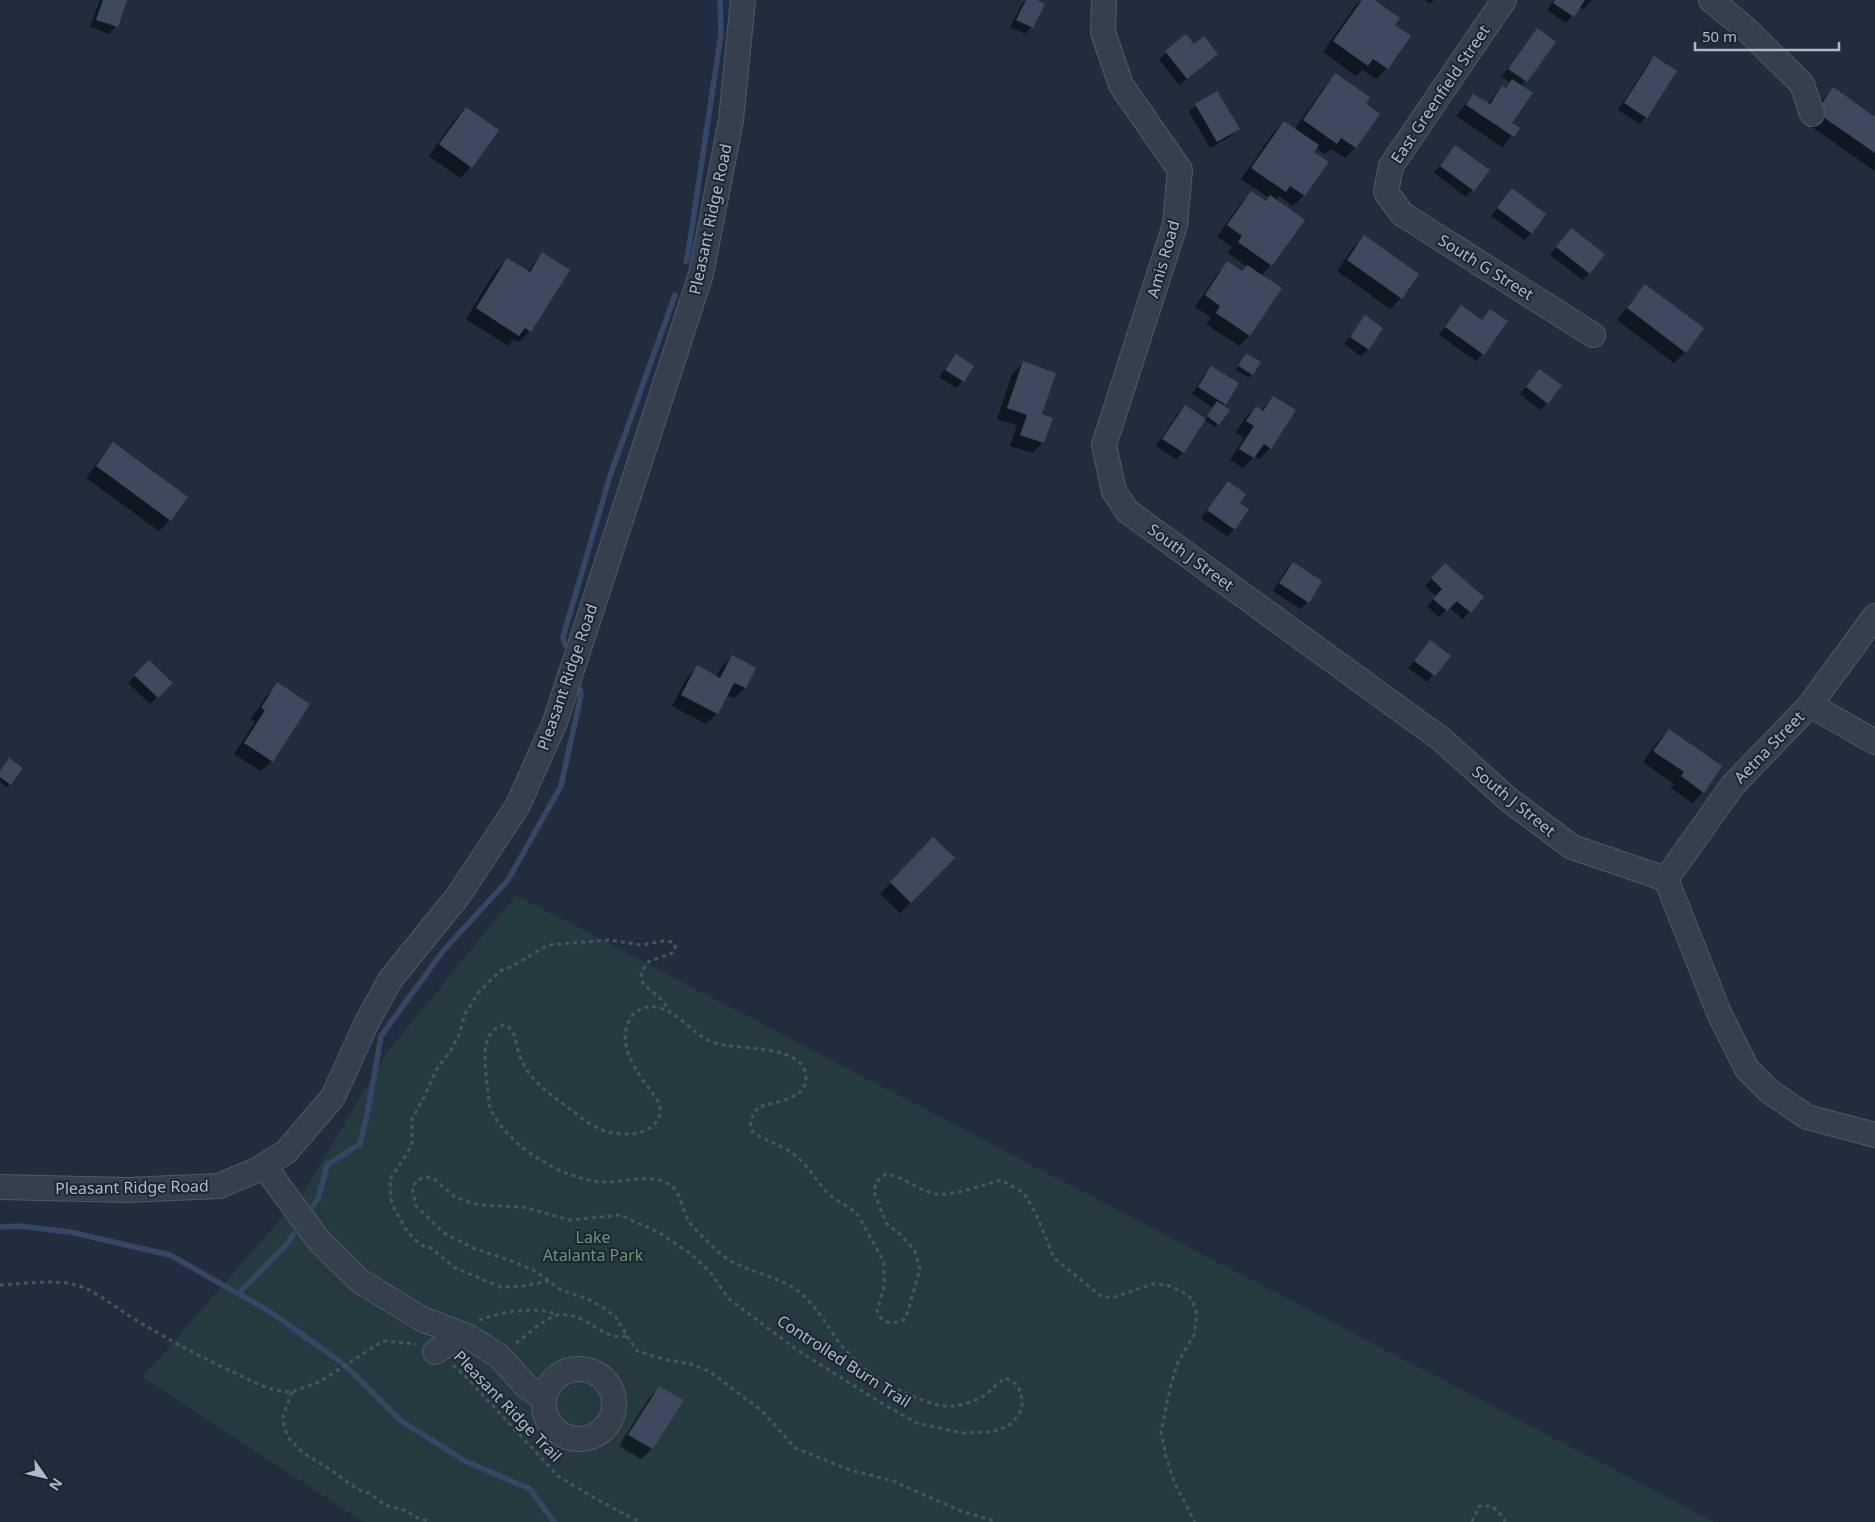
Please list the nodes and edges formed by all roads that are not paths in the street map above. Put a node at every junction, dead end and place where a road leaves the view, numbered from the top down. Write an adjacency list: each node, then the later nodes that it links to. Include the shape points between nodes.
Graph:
1 (743, 0): 14 (street, Pleasant Ridge Road, via 731,120 701,274 555,722 518,808 458,896 390,980 333,1097 286,1152)
2 (1104, 0): 8 (street, Amis Road, via 1103,32 1121,86 1180,170 1175,225 1104,445)
3 (1504, 0): 6 (street, East Greenfield Street, via 1391,166)
4 (1711, 0): 5 (street, via 1802,84)
5 (1812, 114)
6 (1386, 192): 7 (street, South G Street, via 1402,214)
7 (1593, 335)
8 (1109, 472): 12 (street, South J Street, via 1114,491 1127,511 1441,739 1516,806 1572,847)
9 (1875, 616): 10 (street, Aetna Street)
10 (1810, 705): 11 (street); 12 (street, Aetna Street, via 1733,785)
11 (1875, 742)
12 (1666, 879): 13 (street, via 1719,1013 1747,1069 1769,1091 1807,1117)
13 (1875, 1135)
14 (264, 1166): 15 (street, Pleasant Ridge Road, via 219,1186 127,1190); 16 (street, via 319,1241 360,1281 422,1319)
15 (0, 1187)
16 (456, 1332): 17 (street); 18 (street, via 500,1356 527,1387)
17 (436, 1352)
18 (544, 1398)

